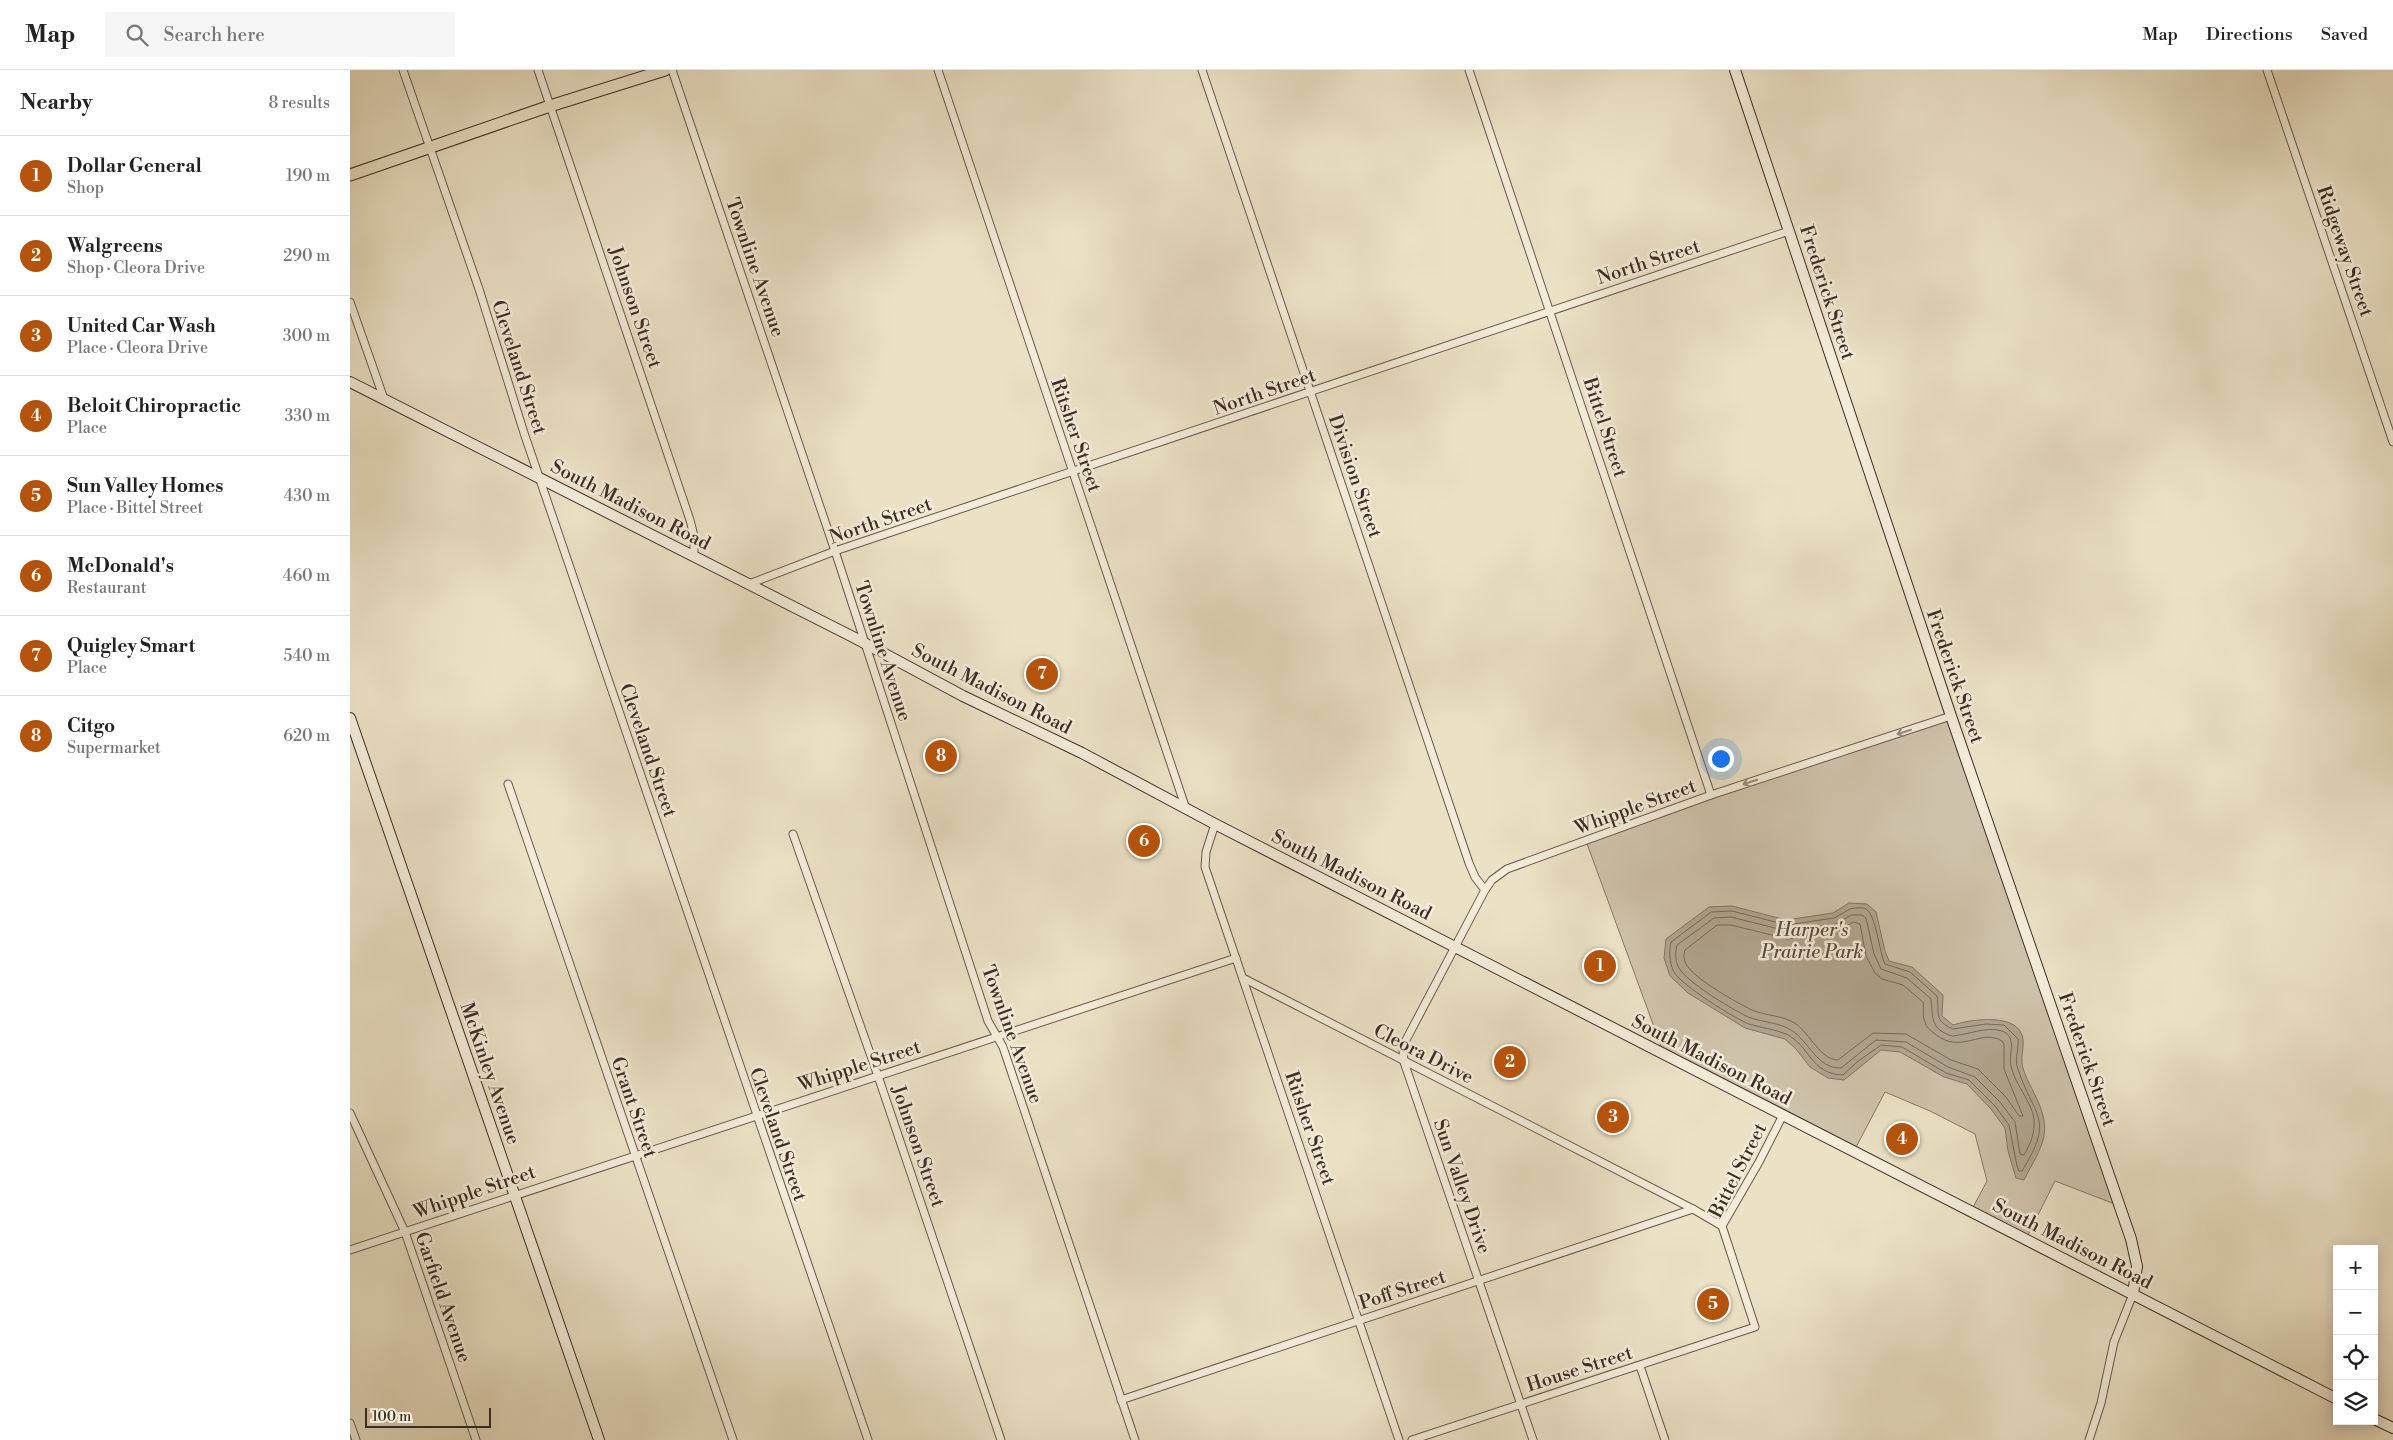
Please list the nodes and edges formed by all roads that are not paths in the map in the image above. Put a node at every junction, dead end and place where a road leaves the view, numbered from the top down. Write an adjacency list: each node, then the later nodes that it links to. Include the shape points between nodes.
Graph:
1 (403, 70): 11 (street, Cleveland Street)
2 (538, 70): 10 (street, Johnson Street)
3 (665, 70): 10 (main road)
4 (672, 70): 22 (street, Townline Avenue)
5 (938, 70): 20 (street, Ritsher Street)
6 (1202, 70): 17 (street, Division Street)
7 (1469, 70): 15 (street, Bittel Street)
8 (1735, 70): 13 (main road, Frederick Street)
9 (2268, 70): 19 (street, Ridgeway Street)
10 (550, 106): 11 (main road); 23 (street, Johnson Street, via 693,528)
11 (430, 147): 12 (main road); 21 (street, Cleveland Street)
12 (350, 175)
13 (1790, 231): 15 (street, North Street); 26 (main road, Frederick Street)
14 (350, 302): 18 (street)
15 (1550, 311): 17 (street, North Street); 29 (street, Bittel Street)
16 (350, 382): 18 (main road, South Madison Road)
17 (1310, 392): 20 (street, North Street); 33 (street, Division Street, via 1469,863)
18 (384, 399): 21 (main road, South Madison Road)
19 (2393, 442)
20 (1072, 472): 22 (street, North Street); 30 (street, Ritsher Street)
21 (540, 478): 23 (main road, South Madison Road); 42 (street, Cleveland Street)
22 (835, 552): 24 (street, North Street); 25 (street, Townline Avenue)
23 (694, 556): 24 (main road, South Madison Road)
24 (749, 584): 25 (main road, South Madison Road)
25 (864, 643): 30 (main road, South Madison Road); 37 (street, Townline Avenue, via 988,1021)
26 (1951, 716): 29 (street, Whipple Street, one-way to 29); 50 (main road, Frederick Street, via 2131,1239 2137,1266)
27 (350, 718): 44 (main road, McKinley Avenue)
28 (508, 784): 43 (street, Grant Street)
29 (1711, 795): 33 (street, Whipple Street, via 1507,869)
30 (1186, 809): 31 (main road, South Madison Road)
31 (1215, 824): 34 (main road, South Madison Road); 35 (street, Ritsher Street, via 1206,852 1206,867)
32 (793, 834): 39 (street, Johnson Street)
33 (1485, 890): 34 (street, Whipple Street)
34 (1456, 948): 38 (street, Sun Valley Drive, via 1406,1040); 41 (main road, South Madison Road)
35 (1236, 958): 36 (street, Ritsher Street); 37 (street, Whipple Street)
36 (1243, 978): 38 (street, Cleora Drive); 51 (street, Ritsher Street)
37 (997, 1036): 39 (street, Whipple Street); 55 (street, Townline Avenue)
38 (1404, 1062): 45 (street, Cleora Drive); 49 (street, Sun Valley Drive)
39 (878, 1076): 42 (street, Whipple Street); 65 (street, Johnson Street)
40 (350, 1113): 47 (street, Garfield Avenue)
41 (1783, 1115): 46 (street, Bittel Street); 50 (main road, South Madison Road)
42 (756, 1116): 43 (street, Whipple Street); 64 (street, Cleveland Street)
43 (634, 1155): 44 (street, Whipple Street); 63 (street, Grant Street)
44 (514, 1195): 47 (street, Whipple Street); 62 (main road, McKinley Avenue)
45 (1693, 1209): 46 (street, Cleora Drive); 49 (street, Poff Street)
46 (1722, 1226): 52 (street, Bittel Street)
47 (404, 1232): 48 (street, Whipple Street); 61 (street, Garfield Avenue)
48 (350, 1250)
49 (1478, 1281): 51 (street, Poff Street); 56 (street, Sun Valley Drive)
50 (2133, 1294): 54 (main road, South Madison Road); 71 (street, via 2114,1342)
51 (1359, 1321): 55 (street, Poff Street); 67 (street, Ritsher Street)
52 (1756, 1326): 53 (street, House Street)
53 (1640, 1366): 56 (street, House Street); 70 (street)
54 (2333, 1397)
55 (1121, 1400): 66 (street, Townline Avenue)
56 (1521, 1404): 68 (street, House Street); 69 (street, Sun Valley Drive)
57 (2378, 1420): 59 (main road)
58 (350, 1423): 60 (street)
59 (2393, 1428)
60 (356, 1440)
61 (476, 1440)
62 (599, 1440)
63 (733, 1440)
64 (868, 1440)
65 (1001, 1440)
66 (1135, 1440)
67 (1399, 1440)
68 (1412, 1440)
69 (1533, 1440)
70 (1664, 1440)
71 (2089, 1440)

